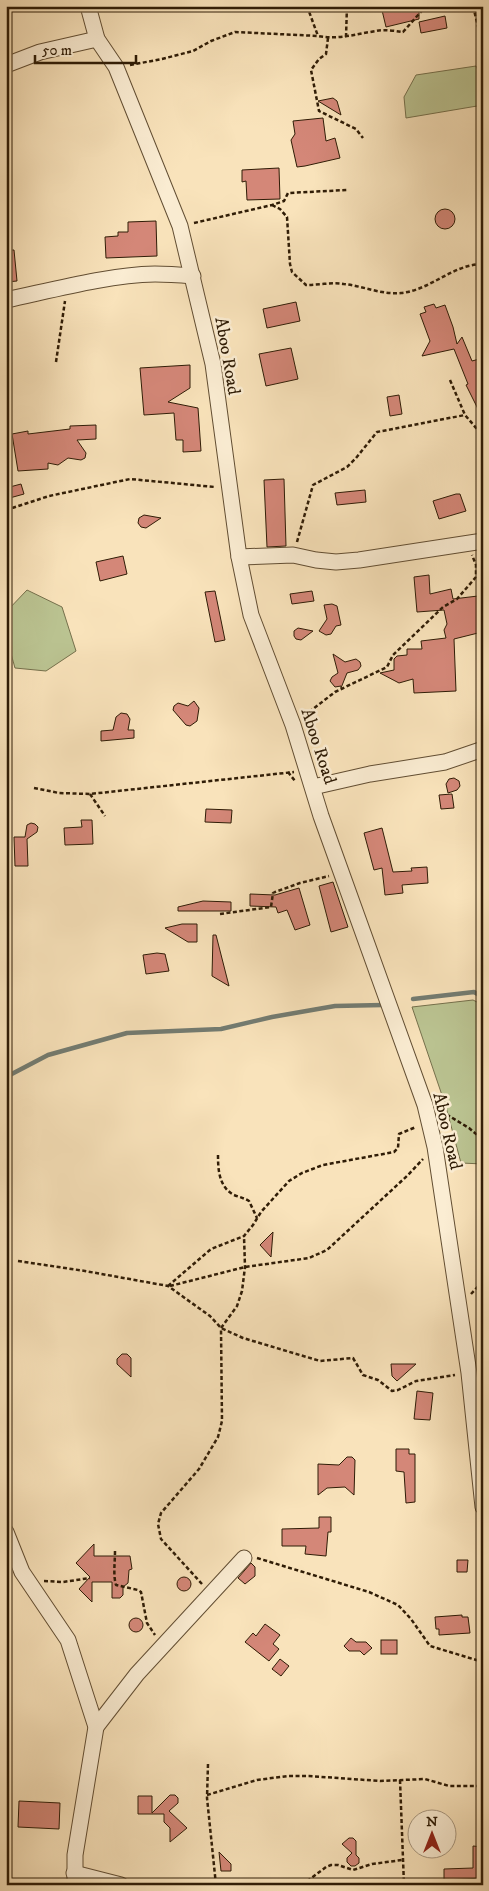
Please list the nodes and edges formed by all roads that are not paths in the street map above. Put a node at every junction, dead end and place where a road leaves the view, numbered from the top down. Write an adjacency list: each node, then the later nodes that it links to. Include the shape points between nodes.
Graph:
1 (88, 6): 2 (street, Aboo Road)
2 (97, 38): 3 (street, via 40,52); 4 (street, Aboo Road, via 116,67 180,226)
3 (6, 65)
4 (193, 276): 5 (street, via 130,276); 7 (street, Aboo Road, via 213,364)
5 (6, 300)
6 (483, 541): 7 (street, via 336,562 293,555)
7 (239, 557): 9 (street, Aboo Road, via 251,615)
8 (483, 749): 9 (street, via 445,762)
9 (313, 787): 10 (street, Aboo Road, via 430,1122 469,1373)
10 (483, 1507)
11 (6, 1532): 13 (street, via 22,1572 68,1640)
12 (244, 1558): 13 (street, via 137,1674)
13 (96, 1727): 14 (street)
14 (74, 1879): 15 (street)
15 (121, 1885)

